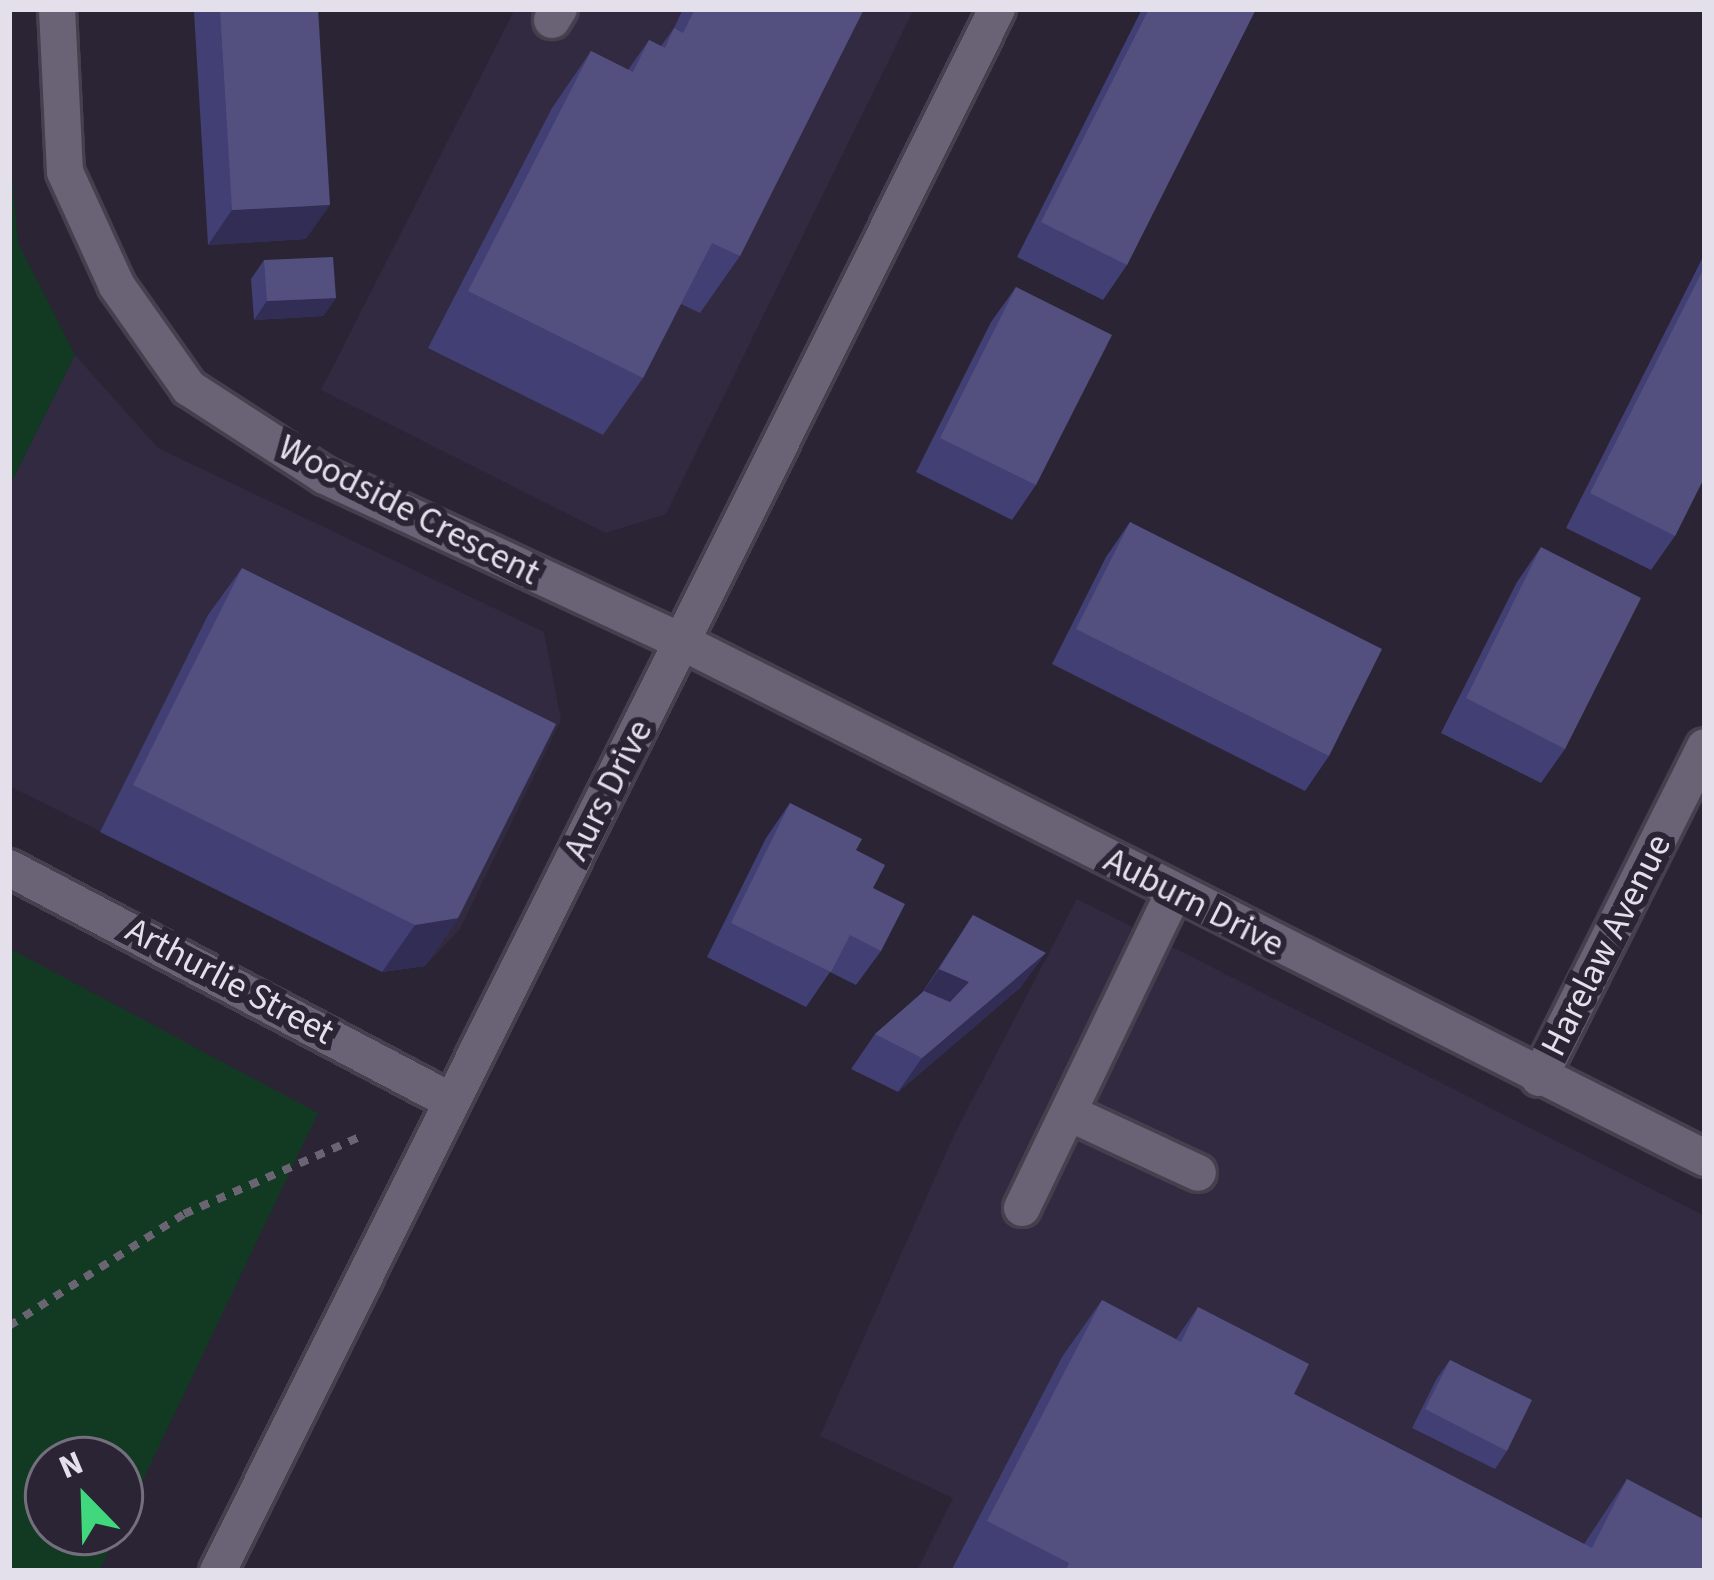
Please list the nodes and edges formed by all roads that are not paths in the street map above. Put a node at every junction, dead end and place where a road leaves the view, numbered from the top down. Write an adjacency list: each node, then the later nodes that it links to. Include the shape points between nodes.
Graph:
1 (57, 9): 3 (street, Woodside Crescent, via 65,172 118,286 189,388 325,476)
2 (997, 9): 3 (street, Aurs Drive)
3 (684, 643): 6 (street, Auburn Drive); 8 (street, Aurs Drive)
4 (1705, 747): 7 (street, Harelaw Avenue)
5 (9, 868): 8 (street, Arthurlie Street)
6 (1174, 892): 7 (street, Auburn Drive); 9 (street)
7 (1539, 1078): 10 (street, Auburn Drive)
8 (448, 1099): 13 (street, Aurs Drive)
9 (1069, 1113): 11 (street); 12 (street)
10 (1705, 1159)
11 (1198, 1173)
12 (1022, 1208)
13 (220, 1571)

